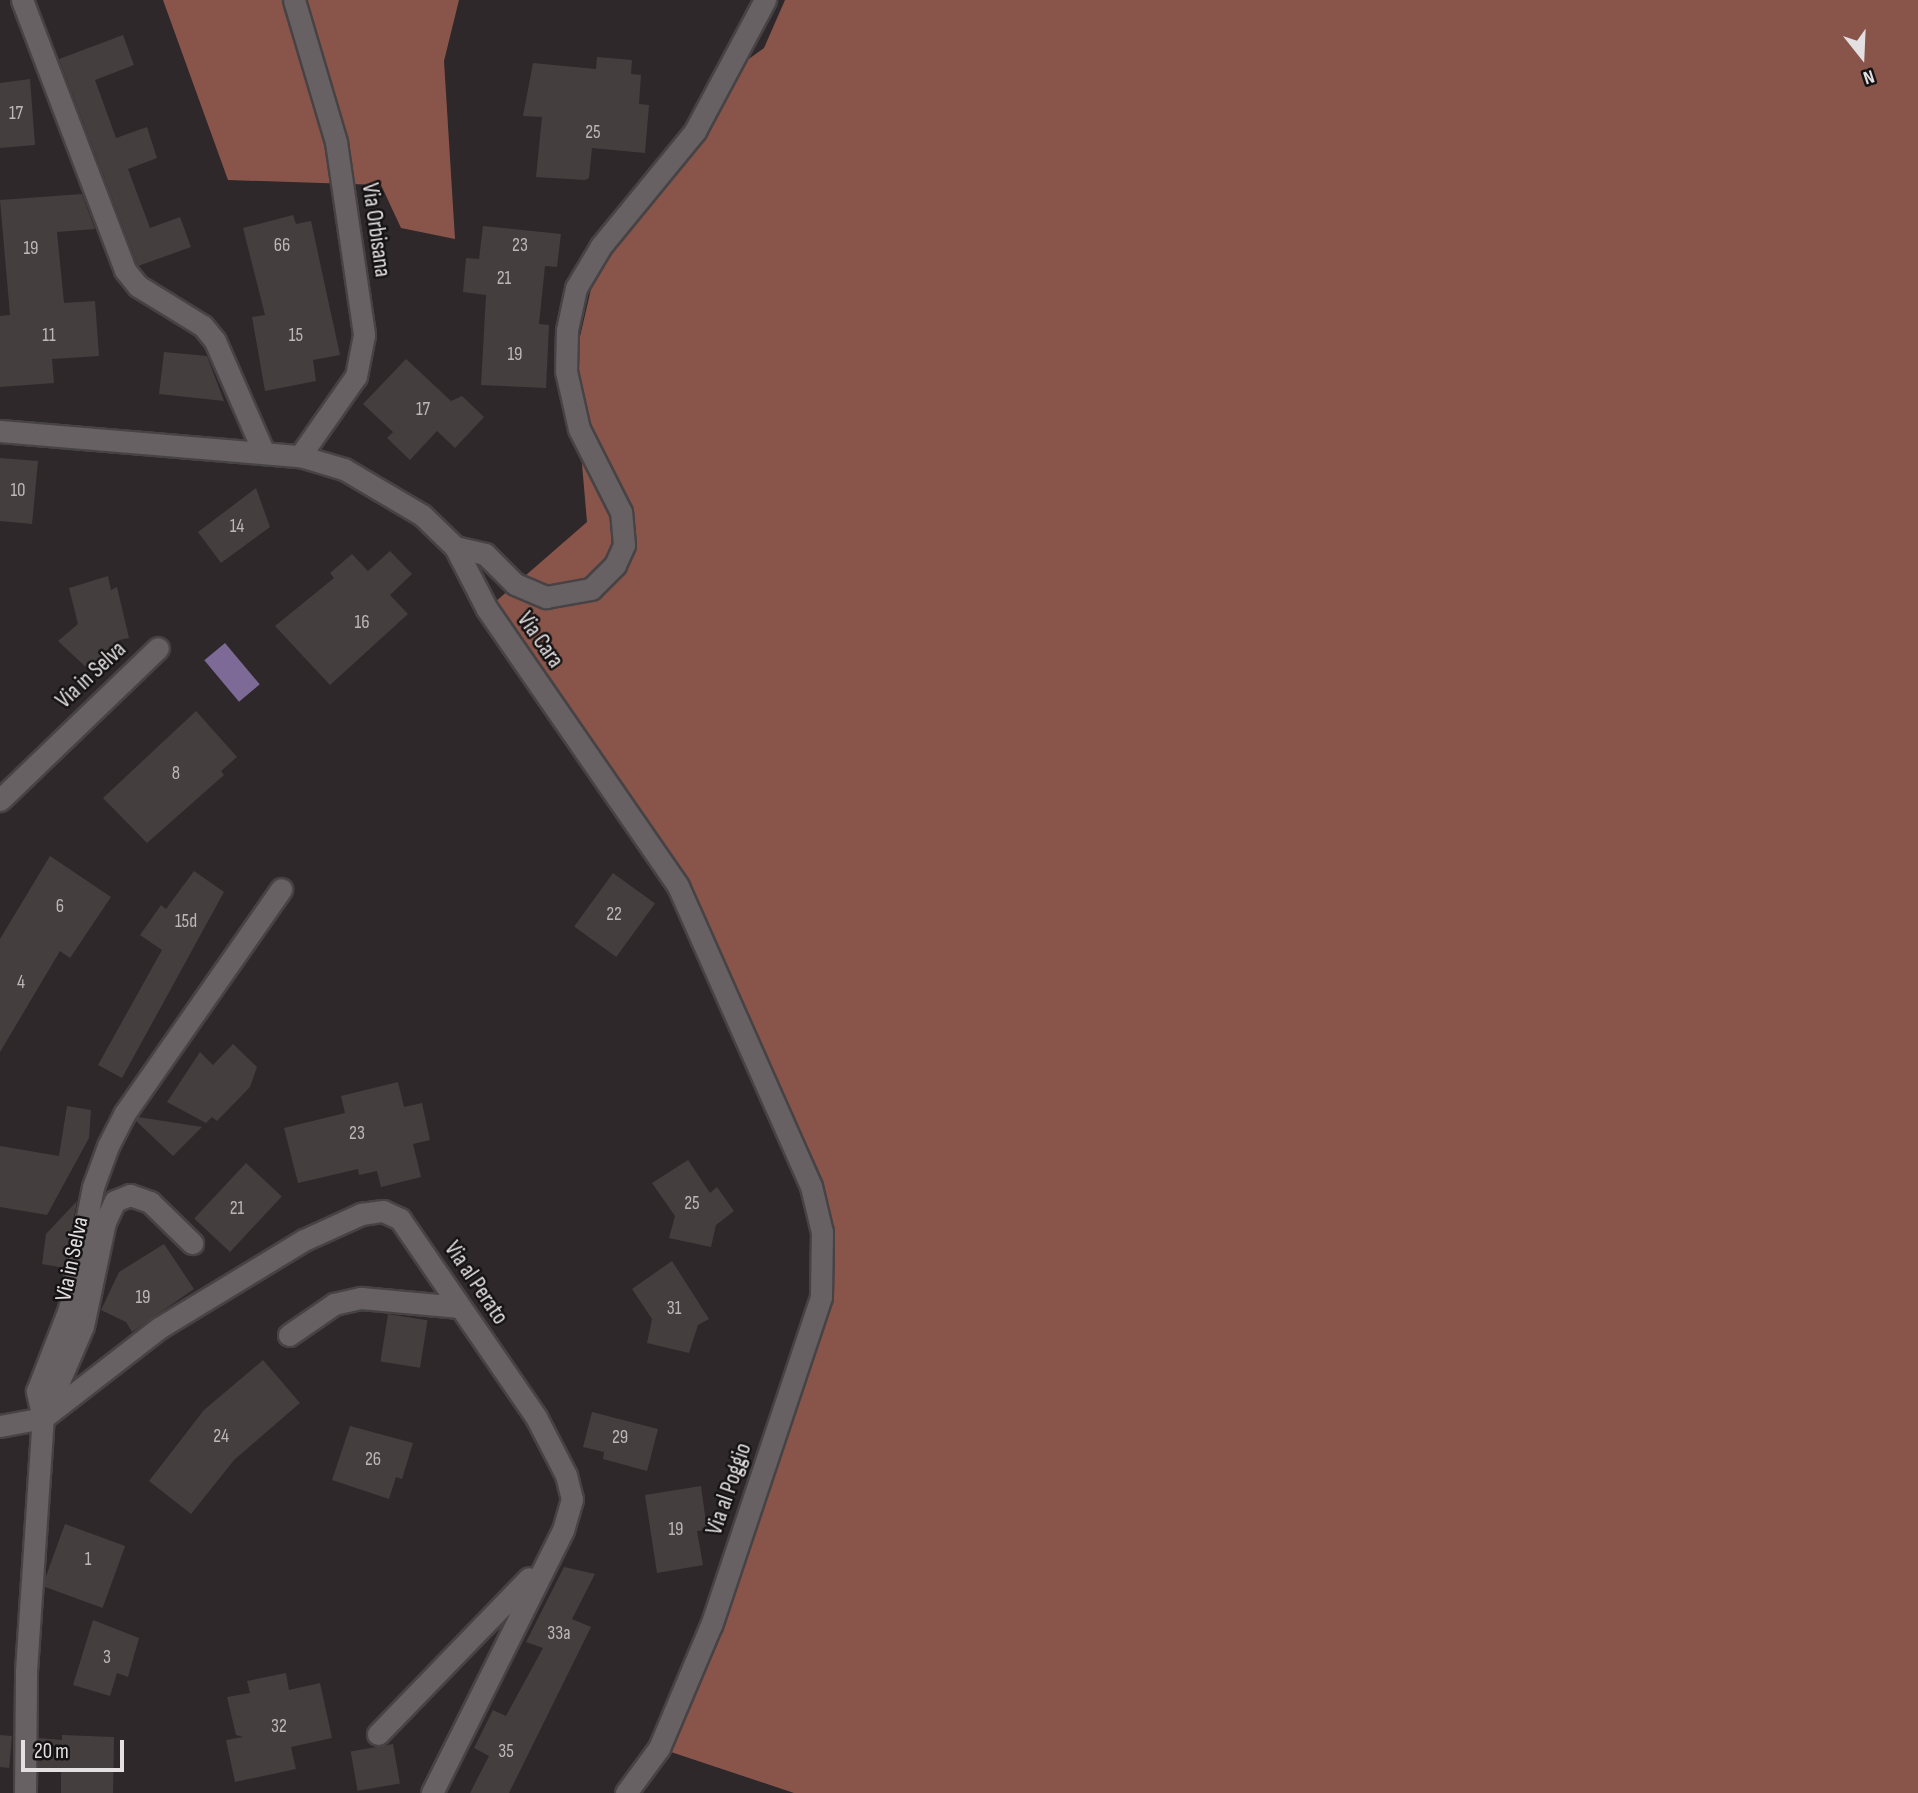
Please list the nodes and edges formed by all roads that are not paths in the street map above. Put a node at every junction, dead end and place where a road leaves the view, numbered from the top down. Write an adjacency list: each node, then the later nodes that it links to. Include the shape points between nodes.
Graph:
1 (23, 0): 5 (street, via 125,270 138,286 203,326 215,341)
2 (295, 0): 6 (street, Via Orbisana, via 337,142 363,335 356,376)
3 (765, 0): 7 (street, via 695,131 601,246 576,288 567,330 566,371 579,429 621,512 624,545 615,565 591,589 546,597 514,584 485,554)
4 (0, 431): 5 (street, Via Cara)
5 (263, 451): 6 (street, Via Cara)
6 (300, 456): 7 (street, Via Cara, via 344,469 398,499)
7 (455, 547): 11 (street, Via Cara, via 487,609 678,886)
8 (158, 648): 9 (street, Via in Selva)
9 (0, 800)
10 (281, 889): 15 (street, via 125,1113 108,1146 93,1187 69,1309 37,1391)
11 (811, 1185): 21 (street, Via al Poggio, via 822,1232 821,1297 799,1371 711,1625 659,1748)
12 (192, 1243): 15 (street, Via in Selva, via 150,1202 130,1195 115,1201 106,1222 83,1326)
13 (460, 1307): 14 (street, via 361,1298 334,1304); 15 (street, Via al Perato, via 400,1219 383,1210 361,1214 304,1240 205,1298); 17 (street, Via al Perato, via 536,1417 566,1475 571,1508)
14 (289, 1335)
15 (43, 1418): 16 (street, Via al Perato); 19 (street, via 26,1671)
16 (0, 1426)
17 (543, 1564): 18 (street); 20 (street, Via al Perato)
18 (378, 1734)
19 (25, 1793)
20 (432, 1793)
21 (626, 1793)

